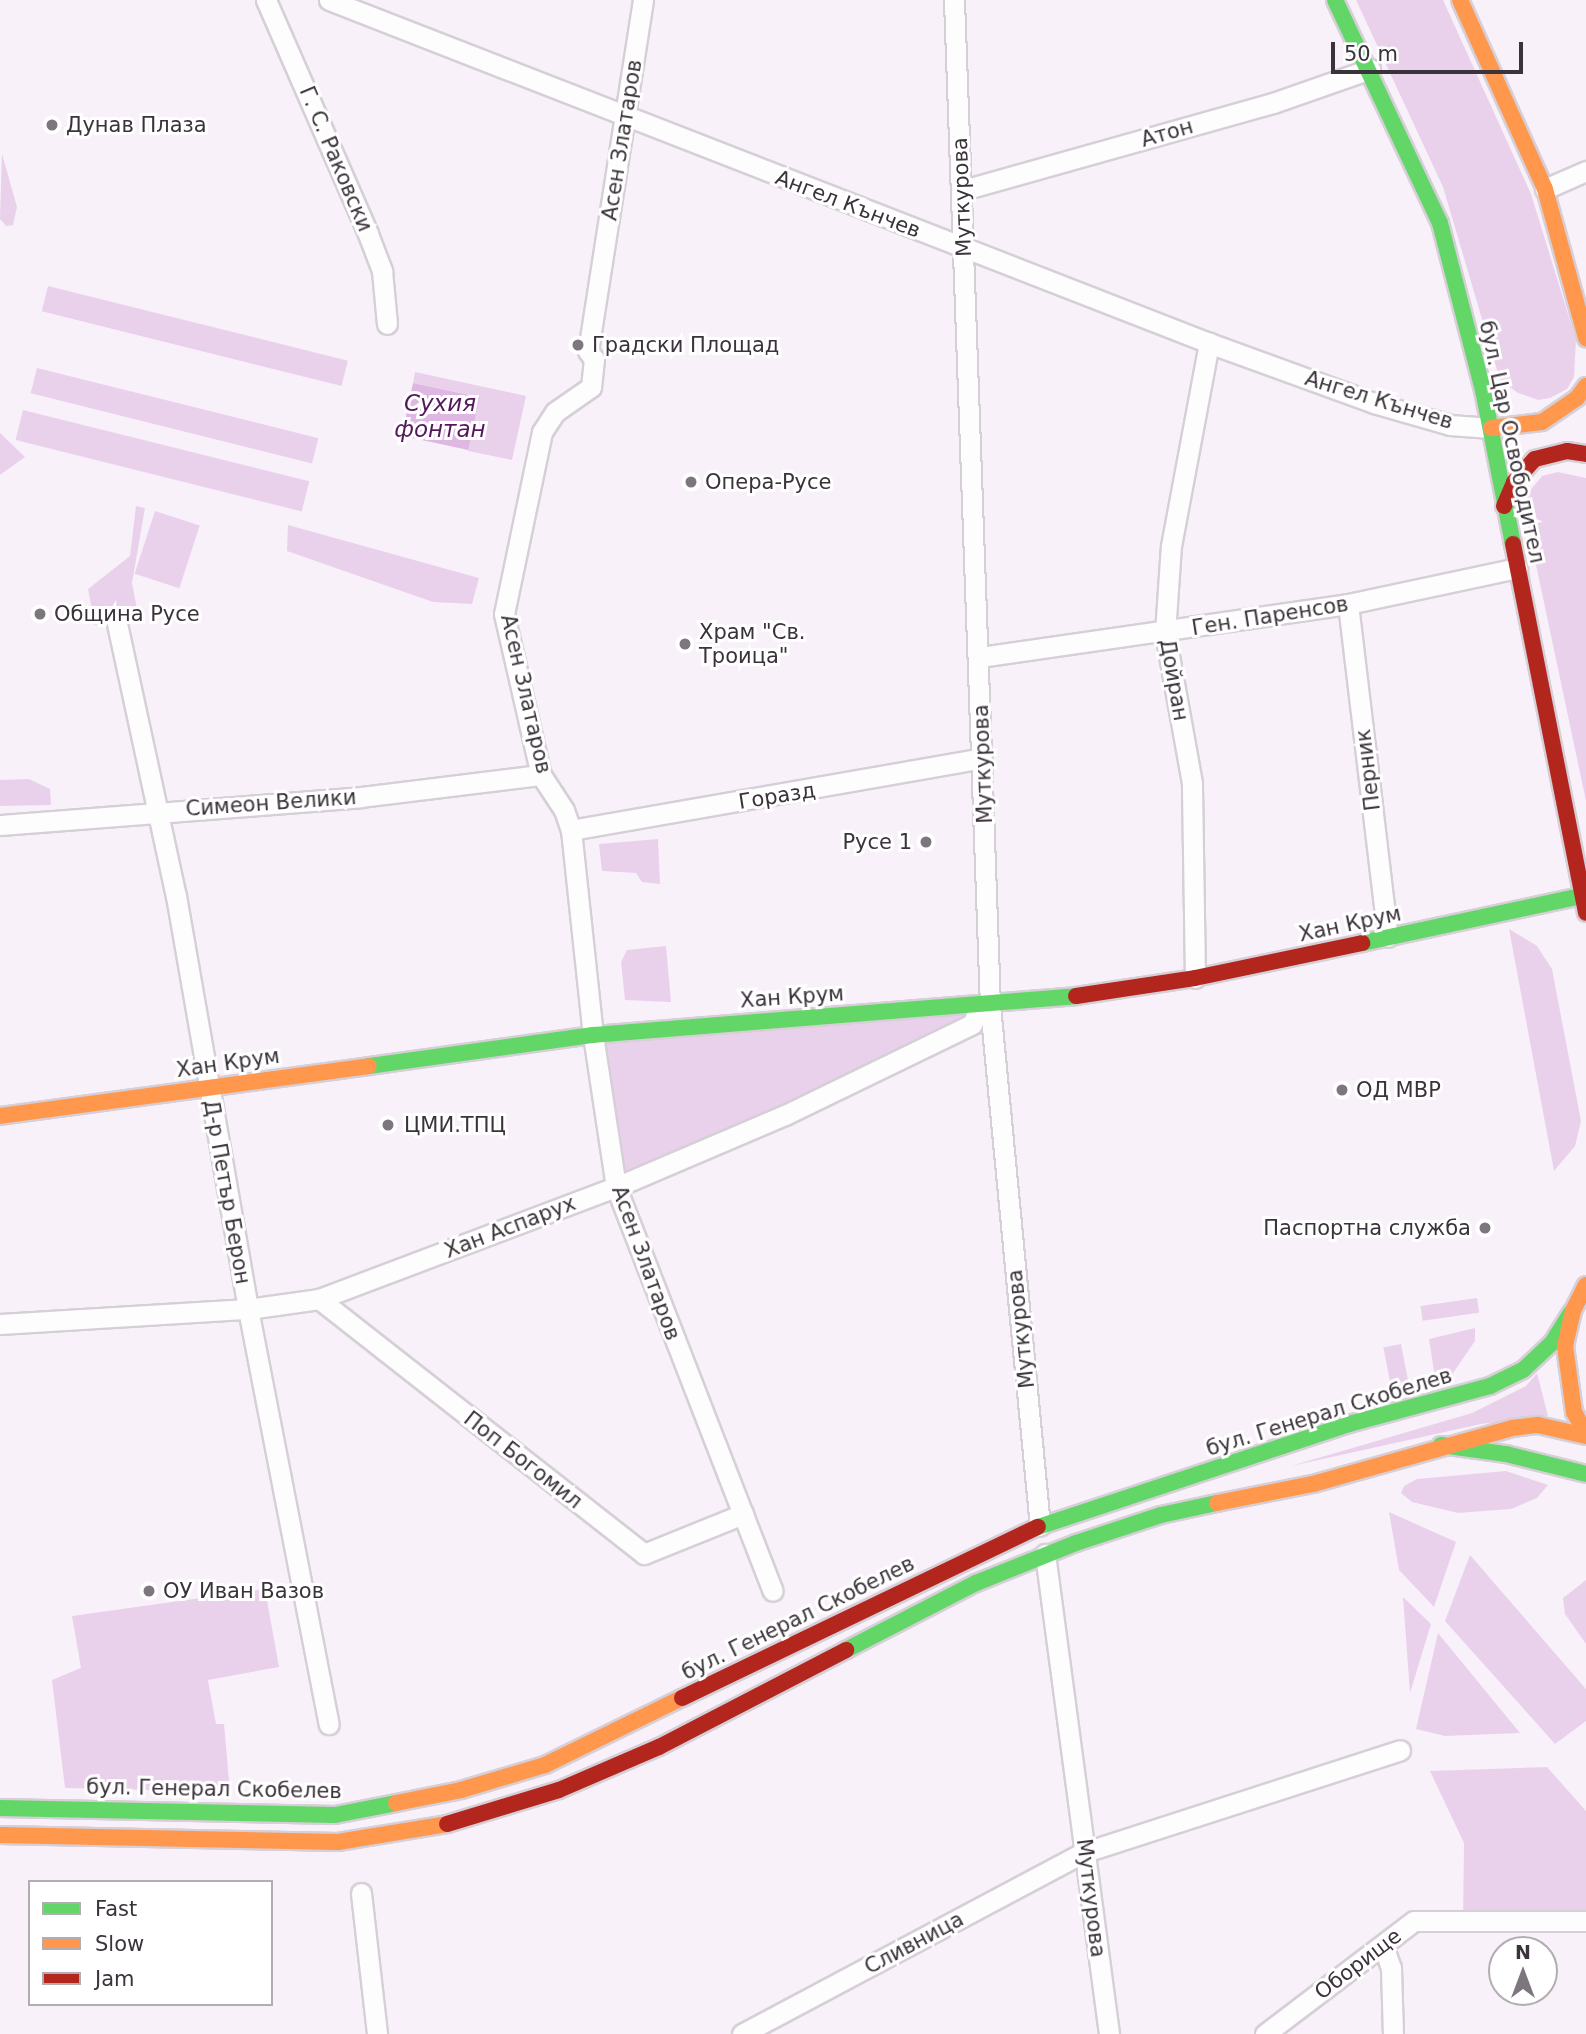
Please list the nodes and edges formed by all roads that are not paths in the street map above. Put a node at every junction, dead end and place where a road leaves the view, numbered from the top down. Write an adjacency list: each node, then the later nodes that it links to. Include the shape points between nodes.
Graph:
1 (266, 0): 13 (street, Г. С. Раковски, via 382,271)
2 (329, 0): 8 (street, Ангел Кънчев)
3 (643, 0): 8 (street, Асен Златаров)
4 (954, 0): 11 (street, Муткурова)
5 (1335, 0): 7 (main road, бул. Цар Освободител)
6 (1460, 0): 10 (main road)
7 (1370, 69): 11 (street, Атон, via 1273,103); 17 (main road, бул. Цар Освободител, via 1440,223)
8 (626, 119): 12 (street, Ангел Кънчев); 26 (street, Асен Златаров, via 588,351 594,359 591,387 555,412 542,432 504,614)
9 (1586, 171): 10 (street)
10 (1545, 188): 14 (main road)
11 (962, 190): 12 (street, Муткурова)
12 (964, 248): 15 (street, Ангел Кънчев); 24 (street, Муткурова)
13 (387, 324)
14 (1586, 338)
15 (1209, 343): 17 (street, Ангел Кънчев, via 1374,403 1450,425); 23 (street, Дойран, via 1171,546)
16 (1586, 386): 17 (main road, via 1577,398 1542,422)
17 (1491, 428): 19 (main road, бул. Цар Освободител)
18 (1586, 454): 19 (main road, via 1567,451 1535,459 1514,482)
19 (1504, 506): 20 (main road, бул. Цар Освободител)
20 (1517, 568): 21 (street, Ген. Паренсов); 30 (main road, бул. Цар Освободител)
21 (1348, 604): 23 (street, Ген. Паренсов); 32 (street, Перник)
22 (116, 619): 27 (street, Д-р Петър Берон)
23 (1165, 633): 24 (street, Ген. Паренсов); 33 (street, Дойран, via 1192,783)
24 (980, 657): 25 (street, Муткурова)
25 (982, 758): 29 (street, Горазд); 34 (street, Муткурова)
26 (541, 775): 27 (street, Симеон Велики, via 374,795); 29 (street, Асен Златаров)
27 (158, 812): 28 (street, Симеон Велики); 36 (street, Д-р Петър Берон)
28 (0, 825)
29 (571, 830): 35 (street, Асен Златаров)
30 (1582, 896): 31 (main road, бул. Цар Освободител); 32 (main road, Хан Крум)
31 (1586, 913)
32 (1388, 937): 33 (main road, Хан Крум)
33 (1195, 978): 34 (main road, Хан Крум)
34 (985, 1007): 35 (main road, Хан Крум, via 776,1018); 38 (street, Хан Аспарух, via 972,1024 785,1115); 48 (street, Муткурова)
35 (593, 1035): 36 (main road, Хан Крум); 38 (street, Асен Златаров)
36 (208, 1088): 37 (main road, Хан Крум); 41 (street, Д-р Петър Берон)
37 (0, 1115)
38 (616, 1187): 40 (street, Хан Аспарух); 47 (street, Асен Златаров)
39 (1586, 1285): 42 (main road)
40 (319, 1299): 41 (street, Хан Аспарух); 47 (street, Поп Богомил, via 643,1554)
41 (248, 1309): 43 (street, Хан Аспарух); 51 (street, Д-р Петър Берон)
42 (1573, 1311): 44 (main road, via 1565,1346 1567,1381 1574,1412); 48 (main road, бул. Генерал Скобелев, via 1552,1343 1523,1370 1490,1386 1349,1424)
43 (0, 1324)
44 (1586, 1435): 45 (main road, via 1538,1425)
45 (1441, 1445): 46 (main road, via 1506,1454); 49 (main road, via 1313,1484 1161,1515)
46 (1586, 1474)
47 (743, 1514): 50 (street, Асен Златаров)
48 (1040, 1526): 53 (main road, бул. Генерал Скобелев, via 597,1742 545,1765 461,1790 335,1815)
49 (1045, 1554): 54 (main road, via 954,1593 659,1747 559,1790 471,1817 338,1842); 55 (street, Муткурова)
50 (773, 1591)
51 (329, 1724)
52 (1400, 1751): 55 (street, Сливница)
53 (0, 1808)
54 (0, 1835)
55 (1085, 1852): 60 (street, Сливница); 61 (street, Муткурова)
56 (361, 1893): 59 (street)
57 (1586, 1921): 58 (street, Оборище, via 1414,1921)
58 (1383, 1945): 62 (street, Оборище); 63 (street, via 1391,1968)
59 (377, 2034)
60 (742, 2034)
61 (1109, 2034)
62 (1265, 2034)
63 (1393, 2034)

